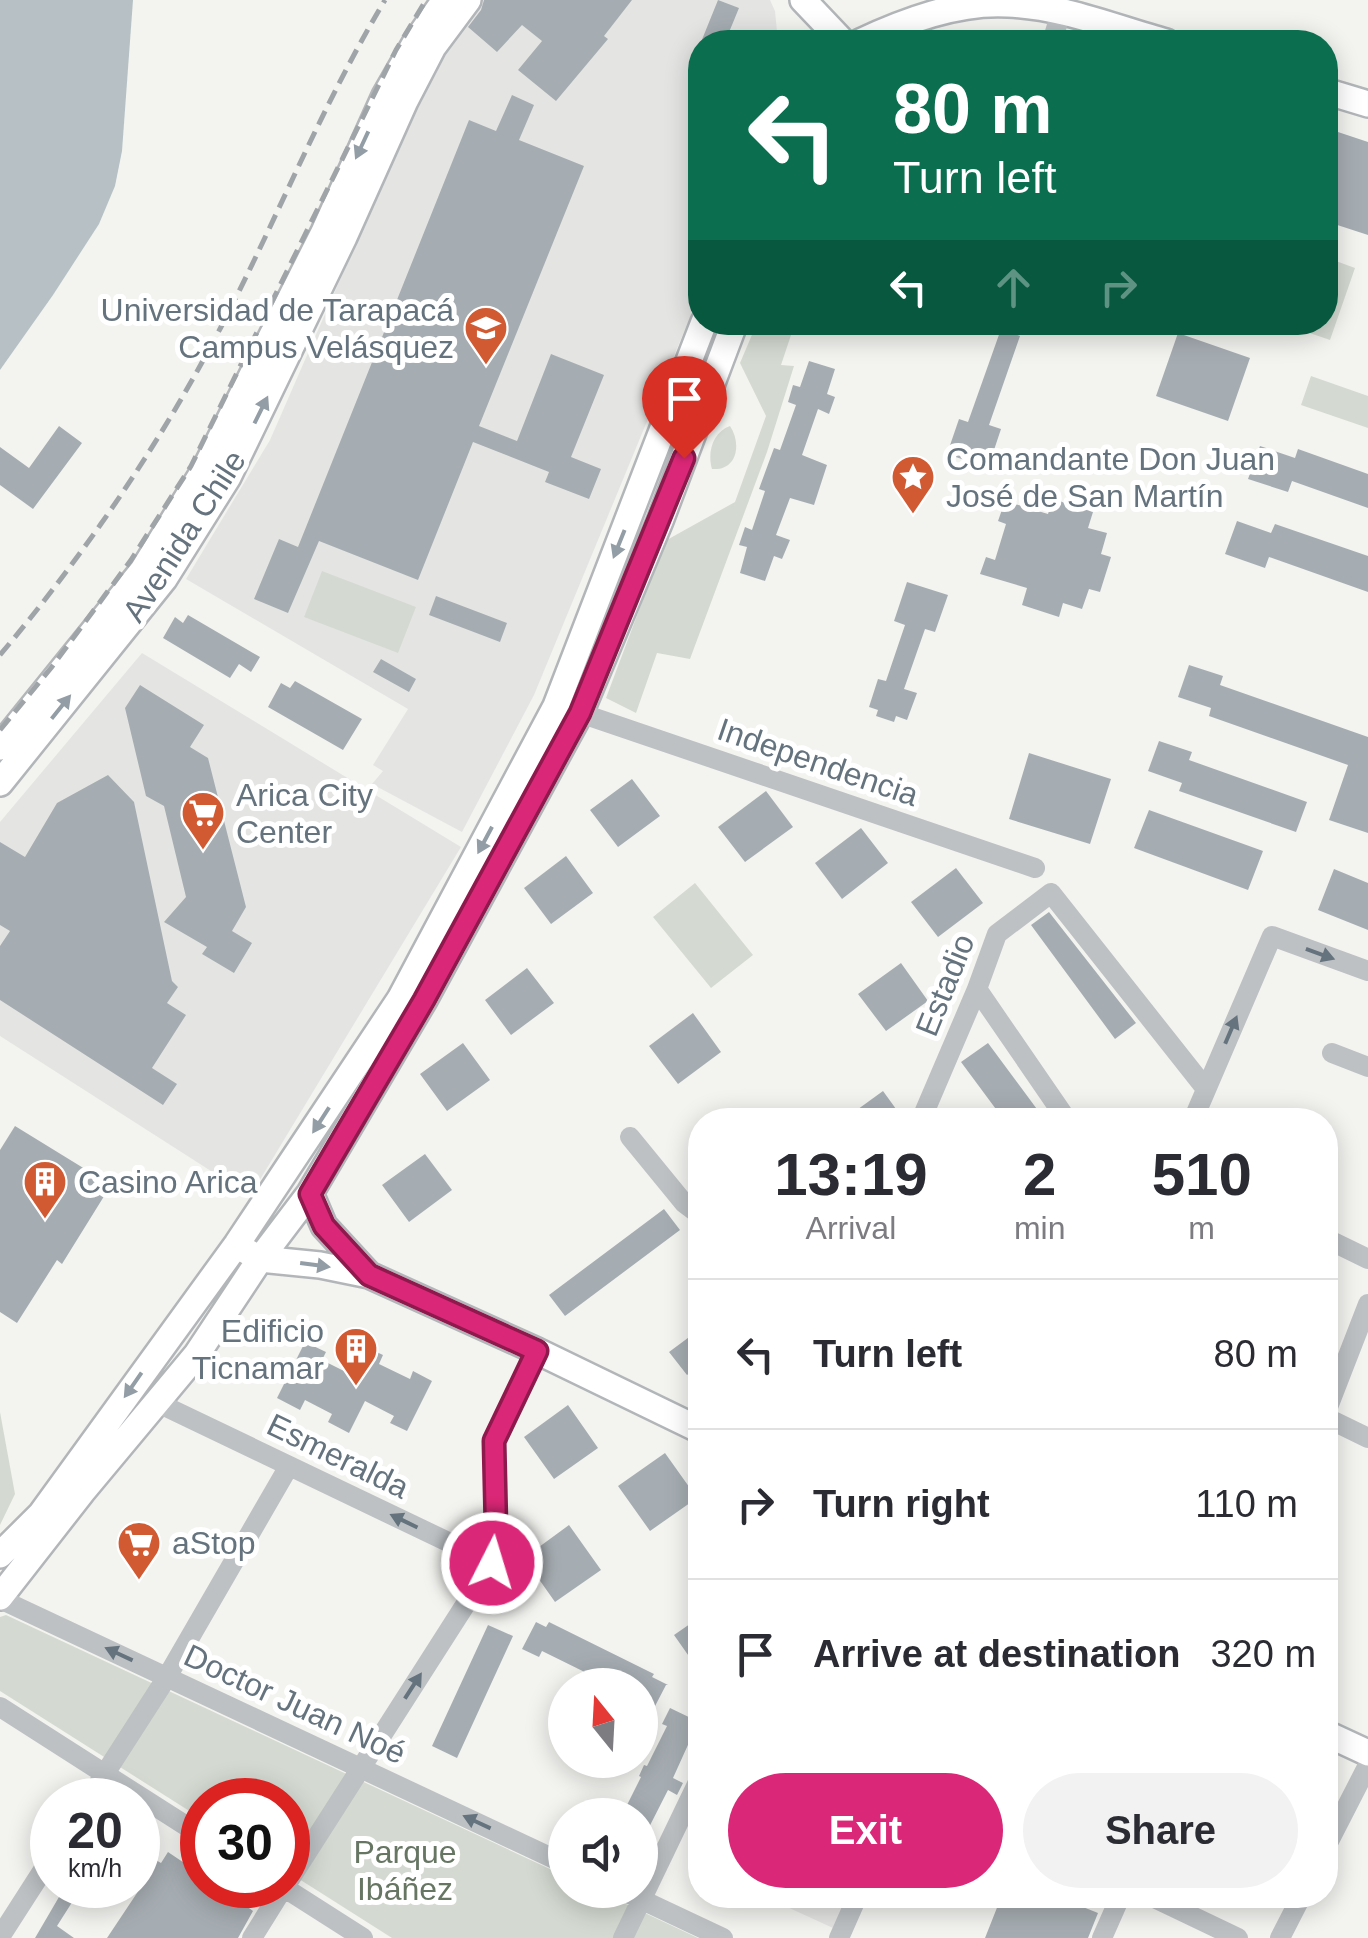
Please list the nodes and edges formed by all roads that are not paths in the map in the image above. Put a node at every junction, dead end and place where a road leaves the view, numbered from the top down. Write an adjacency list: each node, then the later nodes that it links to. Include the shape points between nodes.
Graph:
1 (446, 0): 13 (main road, Avenida Chile, one-way to 13, via 385,96)
2 (468, 0): 13 (main road, Avenida Chile, one-way to 2, via 228,478 405,101)
3 (802, 0): 5 (main road)
4 (1061, 12): 6 (main road, via 1008,4 971,7); 7 (street); 8 (main road)
5 (831, 30)
6 (887, 30)
7 (1056, 30)
8 (1124, 30)
9 (1338, 95): 10 (main road)
10 (1368, 104)
11 (699, 335): 29 (main road, one-way to 29, via 556,706 400,999)
12 (730, 335): 14 (main road)
13 (206, 490): 15 (main road, Avenida Chile); 16 (main road, Avenida Chile, one-way to 13, via 164,579)
14 (580, 713): 17 (street, Independencia); 27 (main road)
15 (0, 747)
16 (0, 783)
17 (1035, 868)
18 (1368, 971): 22 (street, one-way to 18, via 1272,936)
19 (978, 989): 22 (street, Estadio, via 997,934 1051,893); 23 (street, Estadio); 24 (street)
20 (1332, 1053): 21 (street)
21 (1368, 1066)
22 (1206, 1089): 25 (street)
23 (926, 1108)
24 (1060, 1108)
25 (1198, 1108)
26 (630, 1137): 28 (street)
27 (310, 1194): 31 (main road); 33 (main road, via 324,1226)
28 (688, 1205)
29 (236, 1244): 31 (main road); 42 (main road, one-way to 42, via 41,1514)
30 (1338, 1244): 32 (street)
31 (260, 1259): 33 (main road, one-way to 33); 37 (main road)
32 (1368, 1259)
33 (369, 1275): 35 (main road)
34 (1368, 1304): 36 (street)
35 (537, 1351): 39 (main road); 43 (street, via 494,1441)
36 (1338, 1382)
37 (158, 1403): 41 (street, Esmeralda); 44 (main road)
38 (1338, 1423): 40 (street)
39 (688, 1424)
40 (1368, 1438)
41 (288, 1466): 43 (street, Esmeralda, one-way to 41); 45 (street)
42 (0, 1555)
43 (492, 1563): 50 (street, one-way to 43)
44 (0, 1598): 45 (street, Doctor Juan Noé, one-way to 44)
45 (167, 1677): 50 (street, Doctor Juan Noé); 51 (street)
46 (0, 1707): 51 (street)
47 (1338, 1739): 48 (main road)
48 (1368, 1754)
49 (1368, 1765): 55 (street)
50 (359, 1767): 56 (street); 57 (street, Doctor Juan Noé, one-way to 50)
51 (105, 1774): 52 (street); 54 (street)
52 (102, 1778)
53 (688, 1803): 58 (street)
54 (180, 1822)
55 (1338, 1824)
56 (310, 1844)
57 (548, 1856)
58 (658, 1865)
59 (30, 1890): 68 (street)
60 (310, 1902): 70 (street)
61 (270, 1908): 69 (street)
62 (637, 1908): 71 (street)
63 (658, 1908): 72 (street)
64 (852, 1908): 73 (street)
65 (1115, 1908): 74 (street)
66 (1175, 1908): 75 (street)
67 (1295, 1908): 76 (street)
68 (0, 1937)
69 (252, 1938)
70 (363, 1938)
71 (623, 1938)
72 (723, 1938)
73 (839, 1938)
74 (1102, 1938)
75 (1238, 1938)
76 (1280, 1938)

